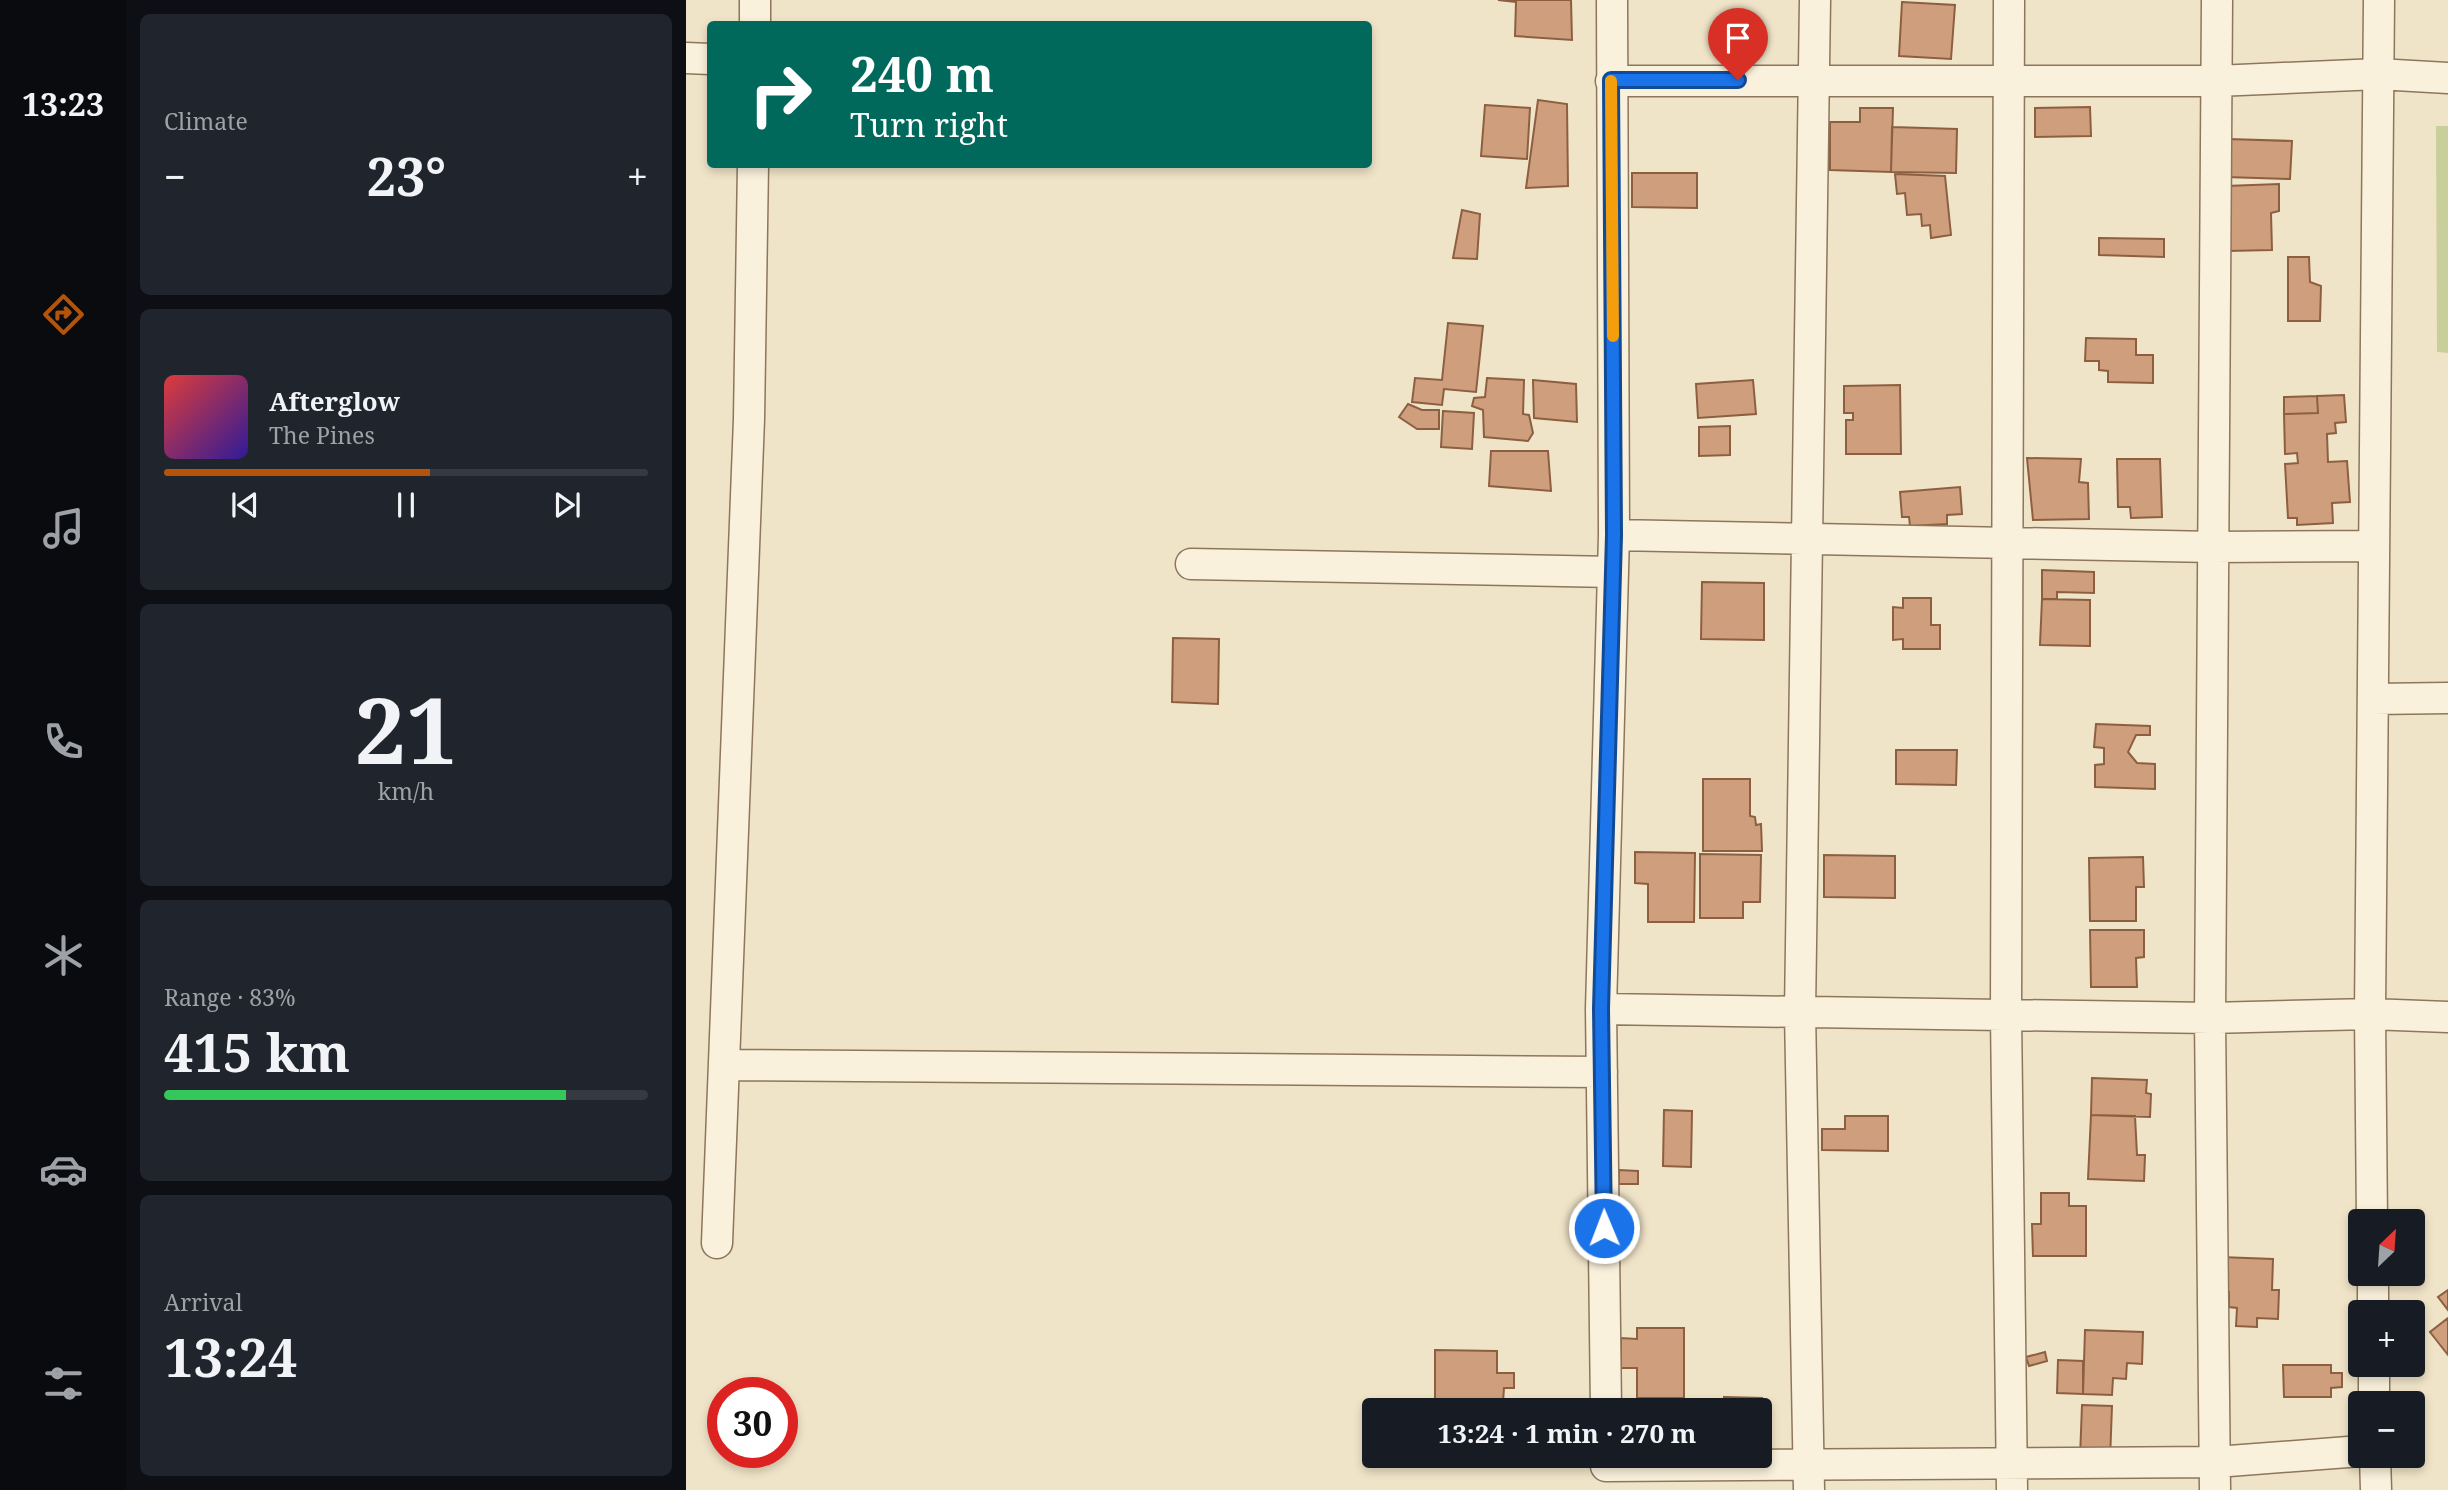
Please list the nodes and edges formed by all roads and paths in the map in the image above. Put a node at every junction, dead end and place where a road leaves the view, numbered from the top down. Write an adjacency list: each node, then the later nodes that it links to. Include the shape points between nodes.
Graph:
1 (755, 0): 7 (street)
2 (1612, 0): 12 (street)
3 (1815, 0): 13 (street)
4 (2009, 0): 14 (street)
5 (2217, 0): 15 (street)
6 (2379, 0): 10 (street)
7 (755, 21)
8 (686, 58): 9 (street)
9 (707, 59)
10 (2378, 75): 11 (street); 15 (street); 20 (street)
11 (2448, 78)
12 (1611, 80): 13 (street); 17 (street)
13 (1814, 80): 14 (street); 18 (street)
14 (2009, 81): 15 (street); 19 (street)
15 (2216, 81): 21 (street)
16 (753, 168): 32 (street, via 749,419)
17 (1614, 535): 18 (street); 23 (street)
18 (1807, 537): 19 (street); 27 (street)
19 (2007, 542): 21 (street); 29 (street)
20 (2374, 546): 21 (street); 25 (street)
21 (2213, 547): 31 (street)
22 (1191, 564): 23 (street)
23 (1613, 572): 26 (street)
24 (2448, 698): 25 (street)
25 (2373, 699): 28 (street)
26 (1601, 1009): 27 (street); 33 (street)
27 (1800, 1012): 29 (street); 42 (street)
28 (2370, 1014): 30 (street); 31 (street); 34 (street)
29 (2006, 1015): 31 (street); 41 (street)
30 (2448, 1017)
31 (2210, 1018): 40 (street)
32 (724, 1065): 33 (street); 35 (street)
33 (1602, 1072): 36 (street)
34 (2372, 1209)
35 (717, 1243)
36 (1606, 1398)
37 (2348, 1453): 40 (street)
38 (2375, 1468): 43 (street)
39 (1606, 1471): 42 (street)
40 (2216, 1476): 41 (street)
41 (2012, 1477): 42 (street)
42 (1810, 1478)
43 (2376, 1490)

